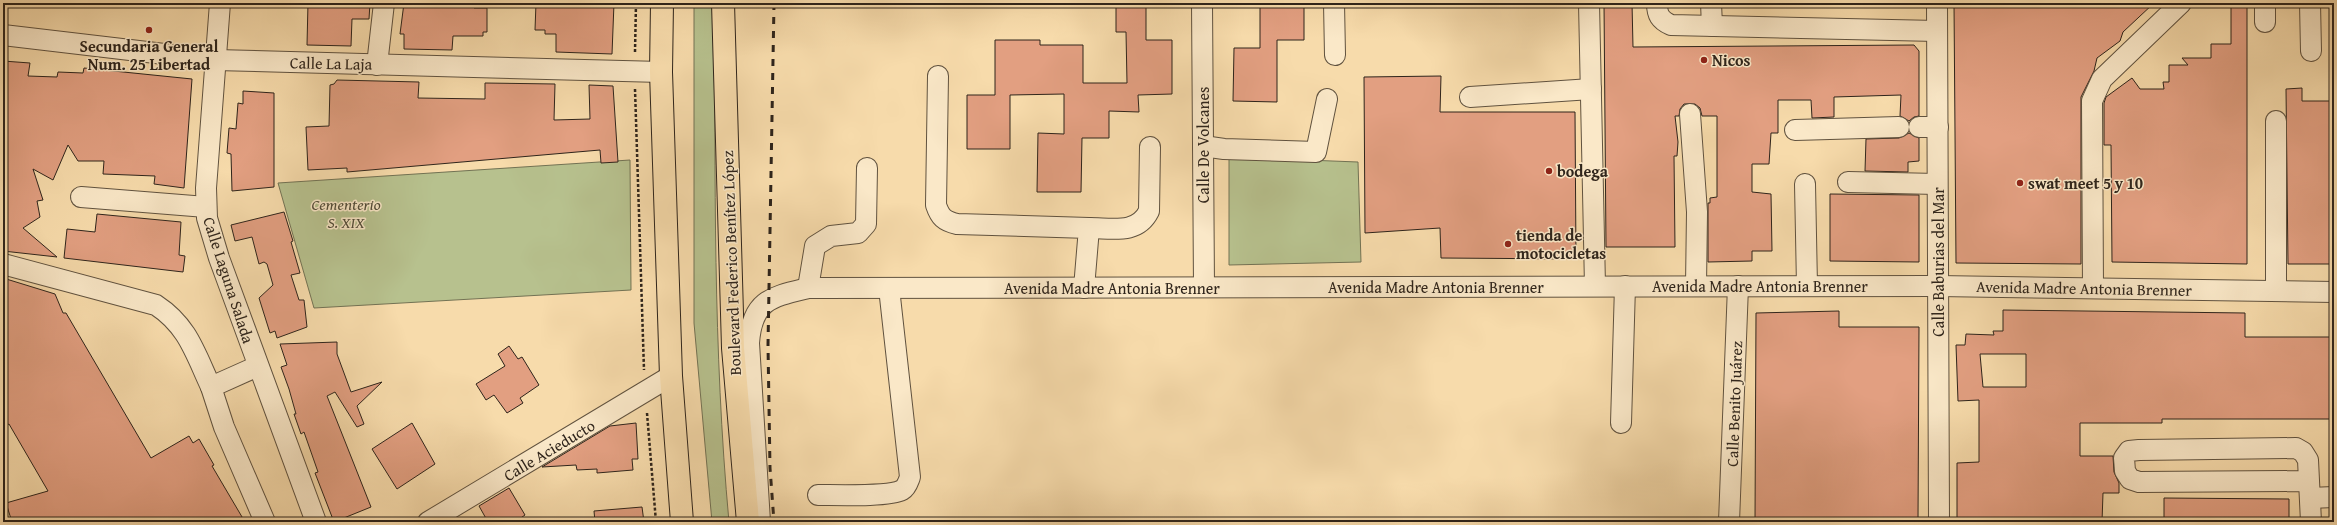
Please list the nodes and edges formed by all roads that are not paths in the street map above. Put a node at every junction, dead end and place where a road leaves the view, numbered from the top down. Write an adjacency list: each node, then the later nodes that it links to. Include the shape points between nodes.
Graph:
1 (220, 3): 18 (street, Calle Laguna Salada)
2 (384, 3): 19 (street)
3 (662, 3): 20 (main road)
4 (723, 3): 63 (main road, Boulevard Federico Benítez López, via 733,348)
5 (1202, 3): 29 (street, Calle De Volcanes)
6 (1334, 3): 17 (street)
7 (1589, 3): 22 (street)
8 (1657, 3): 13 (street, via 1661,20 1671,25)
9 (1711, 3): 13 (street)
10 (1937, 3): 14 (street, Calle Baburias del Mar)
11 (2181, 3): 49 (street, via 2102,79 2092,101)
12 (2310, 3): 16 (street)
13 (1712, 26): 14 (street)
14 (1937, 31): 34 (street, Calle Baburias del Mar, via 1929,127)
15 (3, 35): 18 (street, Calle La Laja)
16 (2311, 51)
17 (1335, 55)
18 (215, 60): 19 (street, Calle La Laja); 36 (street, Calle Laguna Salada)
19 (377, 65): 20 (street, Calle La Laja)
20 (661, 72): 53 (main road)
21 (938, 76): 37 (street, via 936,205 940,215 946,221 957,224)
22 (1591, 89): 23 (street); 39 (street)
23 (1470, 97)
24 (1327, 99): 29 (street, via 1316,152)
25 (1690, 114): 41 (street, via 1697,212)
26 (2276, 121): 50 (street)
27 (1899, 127): 28 (street)
28 (1795, 130)
29 (1203, 146): 45 (street, Calle De Volcanes)
30 (1150, 147): 37 (street, via 1148,211 1144,219 1138,225 1128,228)
31 (867, 168): 46 (street, via 866,224 858,233 830,236 816,246)
32 (1848, 182): 34 (street)
33 (1805, 184): 43 (street)
34 (1938, 184): 44 (street, Calle Baburias del Mar)
35 (81, 197): 36 (street)
36 (206, 207): 52 (street, Calle Laguna Salada, via 216,251)
37 (1089, 228): 48 (street)
38 (3, 264): 54 (street, via 156,305 182,326)
39 (1595, 286): 40 (street, Avenida Madre Antonia Brenner); 45 (street, Avenida Madre Antonia Brenner)
40 (1625, 286): 41 (street, Avenida Madre Antonia Brenner); 55 (street)
41 (1696, 286): 42 (street, Avenida Madre Antonia Brenner)
42 (1738, 286): 43 (street, Avenida Madre Antonia Brenner); 65 (street, Calle Benito Juárez)
43 (1807, 286): 44 (street, Avenida Madre Antonia Brenner)
44 (1938, 286): 49 (street, Avenida Madre Antonia Brenner); 66 (street, Calle Baburias del Mar)
45 (1204, 287): 48 (street, Avenida Madre Antonia Brenner)
46 (808, 288): 47 (street, Avenida Madre Antonia Brenner); 64 (street, Avenida Madre Antonia Brenner, via 771,298 754,316 750,327)
47 (889, 288): 48 (street, Avenida Madre Antonia Brenner); 57 (street, via 910,477 908,484 903,489 890,493)
48 (1084, 288)
49 (2093, 288): 50 (street, Avenida Madre Antonia Brenner)
50 (2276, 291): 51 (street, Avenida Madre Antonia Brenner)
51 (2334, 292)
52 (258, 366): 54 (street); 60 (street, Calle Laguna Salada)
53 (671, 376): 61 (street, Calle Acieducto); 62 (main road)
54 (211, 387): 59 (street, via 224,427)
55 (1621, 423)
56 (2309, 489): 56 (street, via 2308,460 2303,452 2296,448 2140,450 2129,452 2124,458 2130,479 2139,482); 58 (street); 67 (street)
57 (818, 495)
58 (2334, 496)
59 (265, 522)
60 (316, 522)
61 (428, 522)
62 (682, 522)
63 (748, 522)
64 (760, 522)
65 (1729, 522)
66 (1939, 522)
67 (2311, 522)

